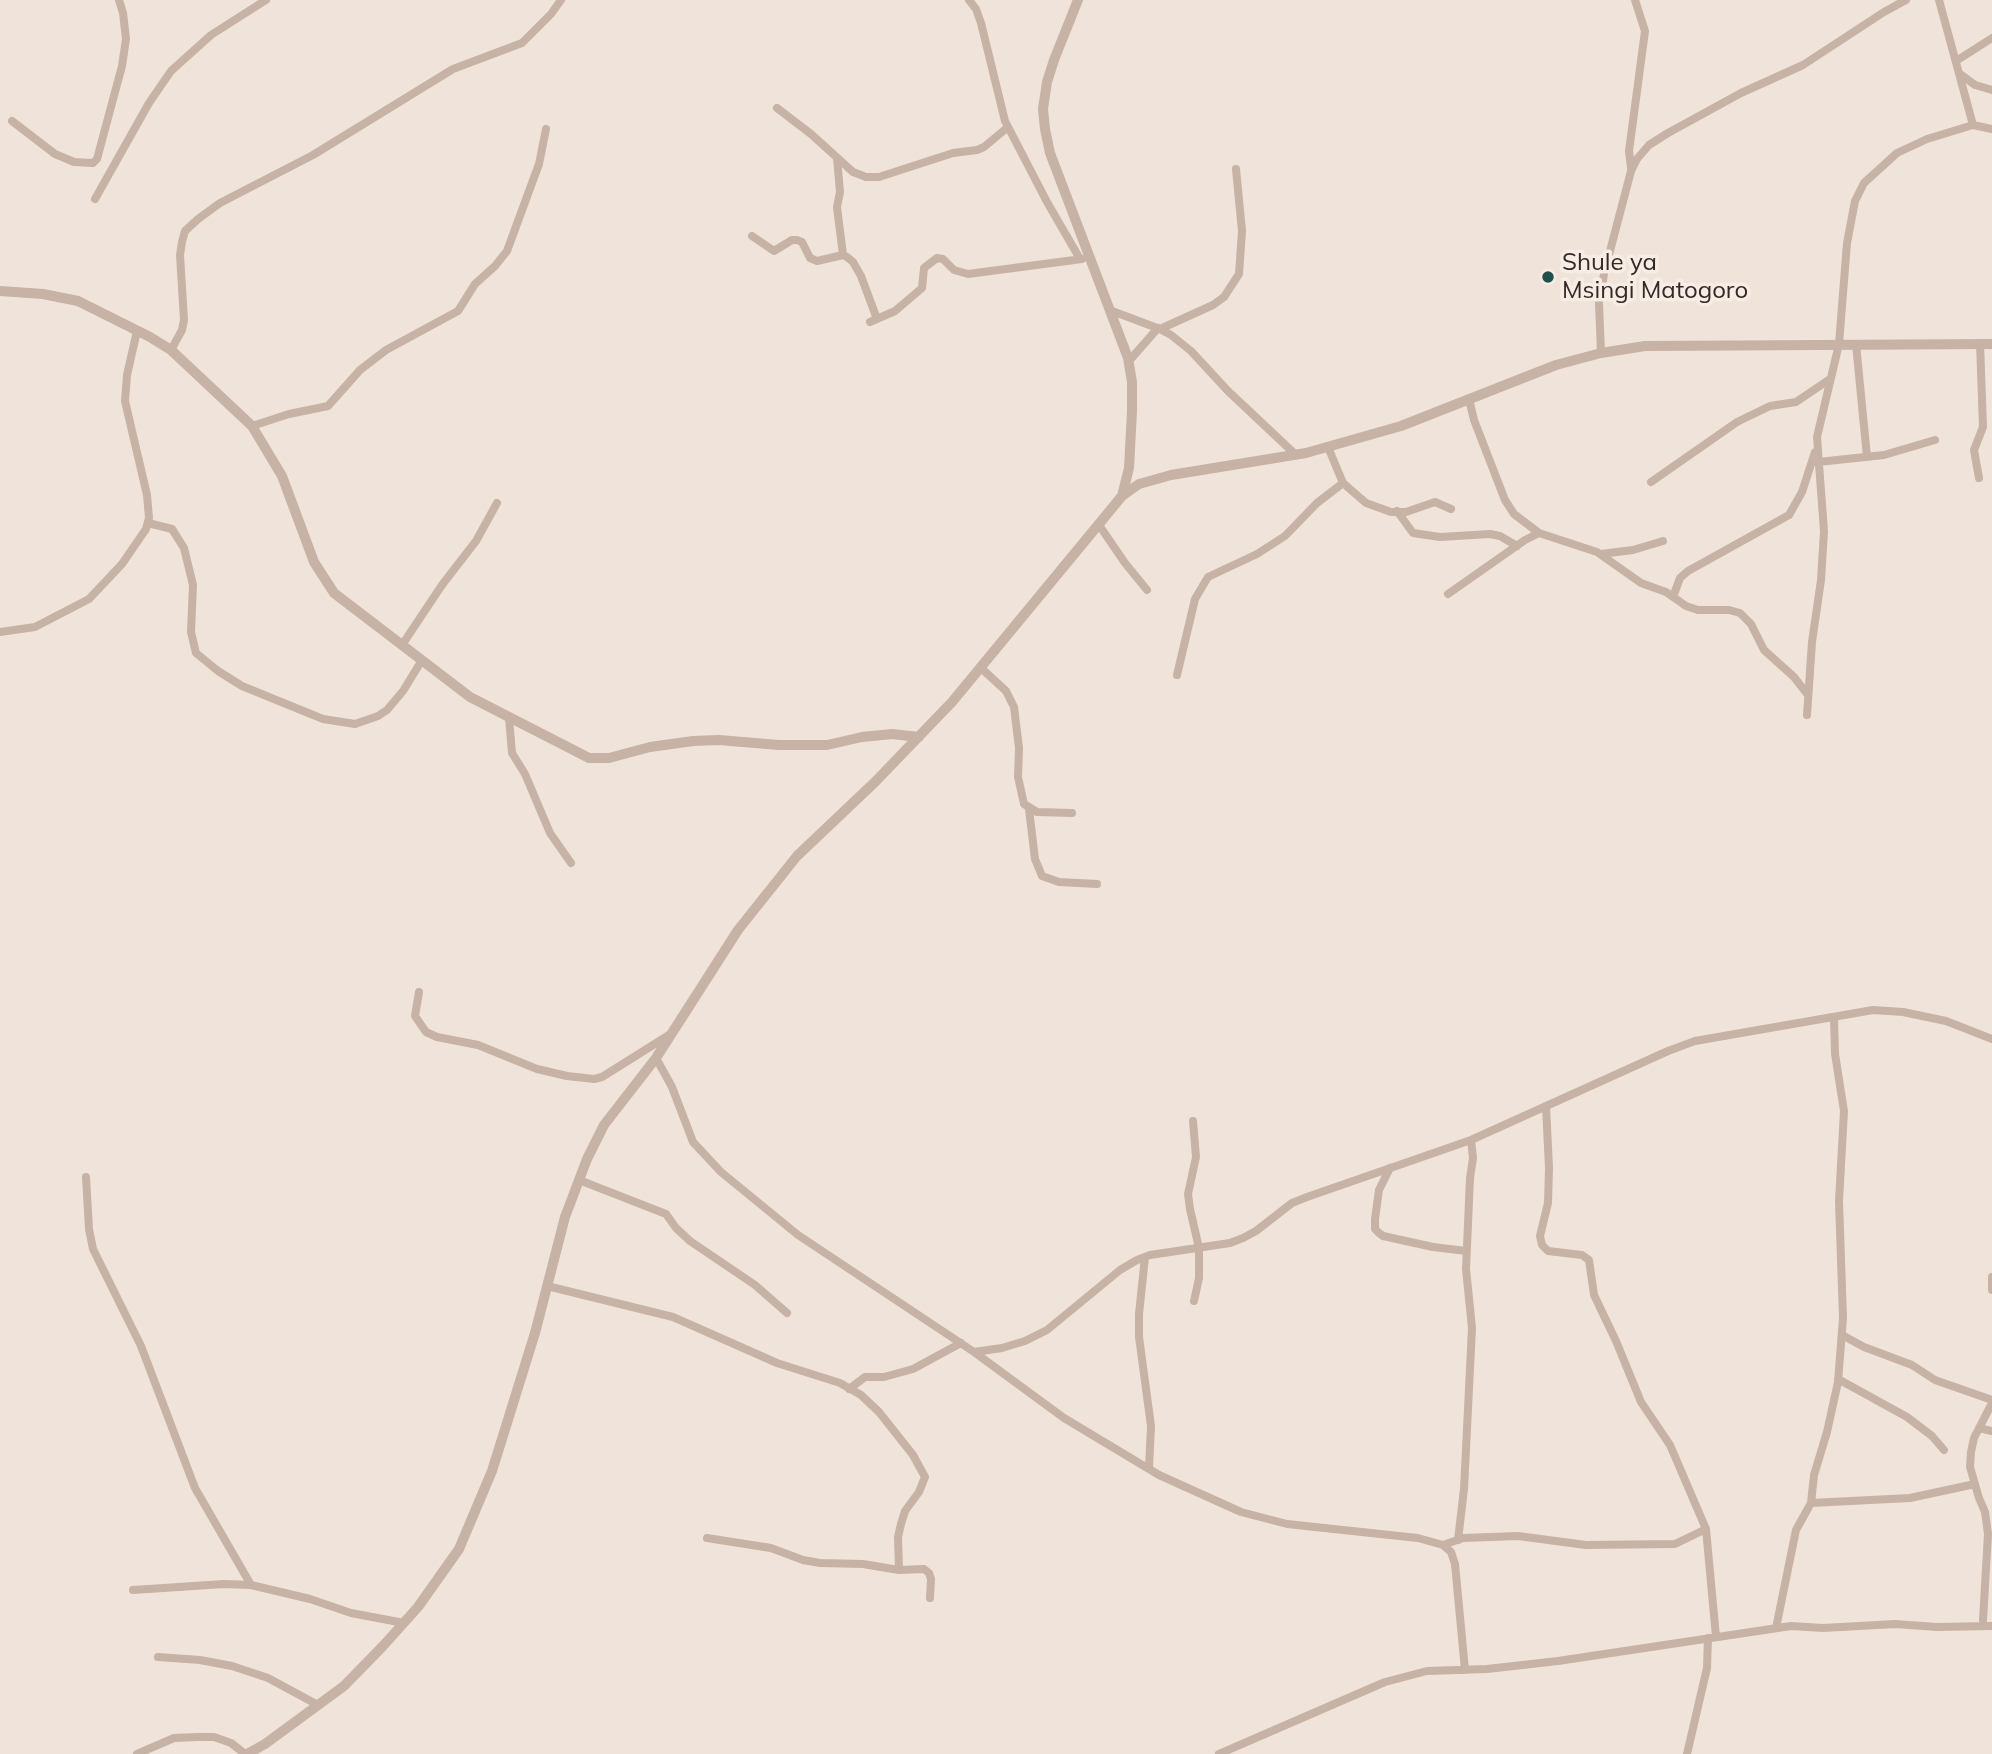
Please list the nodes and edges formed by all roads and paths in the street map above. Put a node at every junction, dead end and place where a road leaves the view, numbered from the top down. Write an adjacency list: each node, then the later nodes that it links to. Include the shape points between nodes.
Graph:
1 (118, 0): 14 (street, via 126,39 97,159 74,162 55,154)
2 (266, 0): 22 (street, via 211,35 170,71)
3 (561, 0): 33 (street, via 522,43 453,69 198,219 182,242 184,320)
4 (969, 0): 16 (street, via 981,23)
5 (1078, 0): 25 (street, via 1054,60 1043,109 1049,153)
6 (1635, 0): 21 (street, via 1645,31 1629,151)
7 (1906, 0): 21 (street, via 1803,65 1668,133 1649,145)
8 (1939, 0): 10 (street)
9 (1992, 38): 10 (street)
10 (1956, 61): 11 (street)
11 (1960, 74): 12 (street); 15 (street)
12 (1992, 90)
13 (777, 108): 19 (street)
14 (12, 121)
15 (1973, 125): 18 (street); 30 (street, via 1897,153 1864,183 1855,201 1847,243)
16 (1008, 127): 19 (street, via 984,147 879,177 853,172); 25 (street, via 1046,202)
17 (546, 129): 38 (street, via 539,164 507,251 475,284 458,311 386,350 360,370 328,406)
18 (1992, 129)
19 (837, 158): 24 (street)
20 (1236, 169): 28 (street, via 1242,231 1239,274 1213,305)
21 (1631, 171): 34 (street, via 1601,293)
22 (95, 199)
23 (752, 236): 24 (street, via 776,251 797,240 817,261)
24 (842, 255): 25 (street, via 861,276 873,321 895,311 922,288 924,268 937,258 968,274)
25 (1084, 258): 27 (street)
26 (0, 291): 29 (street, via 78,301)
27 (1112, 311): 28 (street); 35 (street)
28 (1159, 329): 35 (street); 42 (street, via 1191,351)
29 (137, 331): 33 (street); 52 (street, via 125,401 147,495)
30 (1839, 344): 31 (street); 34 (street, via 1645,346); 36 (street)
31 (1856, 344): 32 (street); 43 (street)
32 (1986, 344): 45 (street, via 1983,427 1974,450)
33 (171, 350): 38 (street)
34 (1601, 353): 37 (street, via 1556,365)
35 (1129, 361): 48 (street, via 1129,468)
36 (1830, 379): 41 (street); 46 (street, via 1796,402 1770,406 1737,422)
37 (1469, 400): 40 (street); 54 (street, via 1505,500 1514,514)
38 (252, 426): 62 (street, via 282,477 320,573 344,602)
39 (1935, 440): 43 (street)
40 (1328, 447): 42 (street); 47 (street)
41 (1816, 449): 44 (street); 60 (street, via 1789,515 1688,571)
42 (1296, 455): 48 (street, via 1171,475 1139,484)
43 (1867, 457): 44 (street)
44 (1818, 462): 66 (street, via 1824,531)
45 (1979, 478)
46 (1651, 482)
47 (1343, 483): 51 (street, via 1366,503); 65 (street, via 1285,536 1208,577 1195,598)
48 (1122, 496): 53 (street)
49 (497, 503): 62 (street)
50 (1451, 509): 51 (street, via 1436,502)
51 (1397, 511): 56 (street, via 1413,533 1440,537 1490,534)
52 (148, 523): 61 (street, via 128,556 89,599 35,627); 63 (street, via 172,529 184,548 193,585 191,632 196,653 242,686 323,719 355,724 387,710)
53 (1099, 525): 58 (street); 64 (street)
54 (1539, 533): 56 (street); 57 (street)
55 (1663, 541): 57 (street)
56 (1517, 546): 59 (street)
57 (1600, 554): 60 (street, via 1641,583)
58 (1147, 590)
59 (1448, 594)
60 (1673, 597): 66 (street, via 1698,610 1740,613 1764,650)
61 (0, 632)
62 (402, 645): 63 (street)
63 (422, 660): 68 (street, via 470,697)
64 (981, 668): 69 (street); 70 (street, via 1006,691 1014,707 1018,777)
65 (1177, 675)
66 (1808, 695): 67 (street)
67 (1807, 715)
68 (509, 718): 69 (street, via 589,758 602,759 693,741 827,745 892,734); 72 (street, via 512,753 550,833)
69 (919, 737): 76 (street, via 797,856 738,930)
70 (1029, 809): 71 (street); 73 (street, via 1035,859 1042,876)
71 (1072, 813)
72 (571, 863)
73 (1097, 884)
74 (419, 992): 76 (street, via 415,1016 426,1032 567,1076 603,1077)
75 (1834, 1017): 77 (street, via 1874,1010 1903,1012); 79 (street, via 1695,1041); 93 (street, via 1844,1111 1839,1201)
76 (672, 1034): 78 (street)
77 (1992, 1038)
78 (656, 1058): 84 (street, via 604,1125); 94 (street, via 693,1142 721,1172 798,1235)
79 (1546, 1106): 81 (street); 105 (street, via 1548,1203 1542,1245 1548,1251 1587,1256 1594,1295 1641,1402 1670,1445)
80 (1193, 1121): 85 (street, via 1196,1157 1188,1194)
81 (1471, 1140): 82 (street); 86 (street)
82 (1390, 1168): 85 (street, via 1292,1203 1243,1238); 86 (street, via 1379,1190 1375,1229 1391,1238)
83 (86, 1177): 110 (street, via 93,1249 141,1346 195,1488)
84 (579, 1180): 89 (street); 92 (street, via 666,1214 690,1241)
85 (1199, 1248): 87 (street); 91 (street)
86 (1466, 1251): 107 (street, via 1472,1328)
87 (1145, 1257): 95 (street, via 1120,1270 1026,1341); 102 (street, via 1139,1337 1151,1426)
88 (1992, 1277): 90 (street)
89 (547, 1286): 97 (street, via 673,1317); 115 (street, via 492,1471 459,1549)
90 (1992, 1290)
91 (1194, 1301)
92 (787, 1313)
93 (1842, 1335): 96 (street); 98 (street)
94 (961, 1343): 95 (street); 97 (street, via 913,1369 865,1377)
95 (974, 1352): 102 (street, via 1064,1418)
96 (1838, 1379): 101 (street, via 1907,1417); 104 (street)
97 (849, 1389): 109 (street, via 879,1412 925,1477 901,1524)
98 (1992, 1402): 99 (street)
99 (1979, 1428): 100 (street); 103 (street, via 1970,1452)
100 (1992, 1431)
101 (1944, 1450)
102 (1149, 1468): 108 (street, via 1241,1512 1287,1524 1418,1538)
103 (1975, 1484): 104 (street, via 1910,1498); 114 (street, via 1988,1534)
104 (1811, 1503): 118 (street, via 1796,1530)
105 (1706, 1529): 107 (street, via 1675,1544 1586,1545 1518,1536); 119 (street)
106 (707, 1538): 109 (street, via 771,1548 811,1561)
107 (1458, 1540): 108 (street)
108 (1443, 1545): 121 (street, via 1455,1564)
109 (900, 1570): 112 (street, via 927,1570)
110 (251, 1585): 111 (street); 115 (street)
111 (134, 1590)
112 (930, 1598)
113 (1992, 1616): 114 (street)
114 (1983, 1620): 116 (street)
115 (404, 1623): 122 (street, via 344,1686)
116 (1972, 1625): 117 (street); 118 (street)
117 (1992, 1626)
118 (1776, 1628): 119 (street)
119 (1712, 1637): 121 (street); 126 (street)
120 (158, 1657): 122 (street, via 232,1666 268,1678)
121 (1465, 1670): 125 (street, via 1427,1671 1385,1682)
122 (318, 1705): 124 (street)
123 (137, 1754): 124 (street, via 174,1738 198,1737 214,1737)
124 (246, 1754)
125 (1219, 1754)
126 (1687, 1754)

